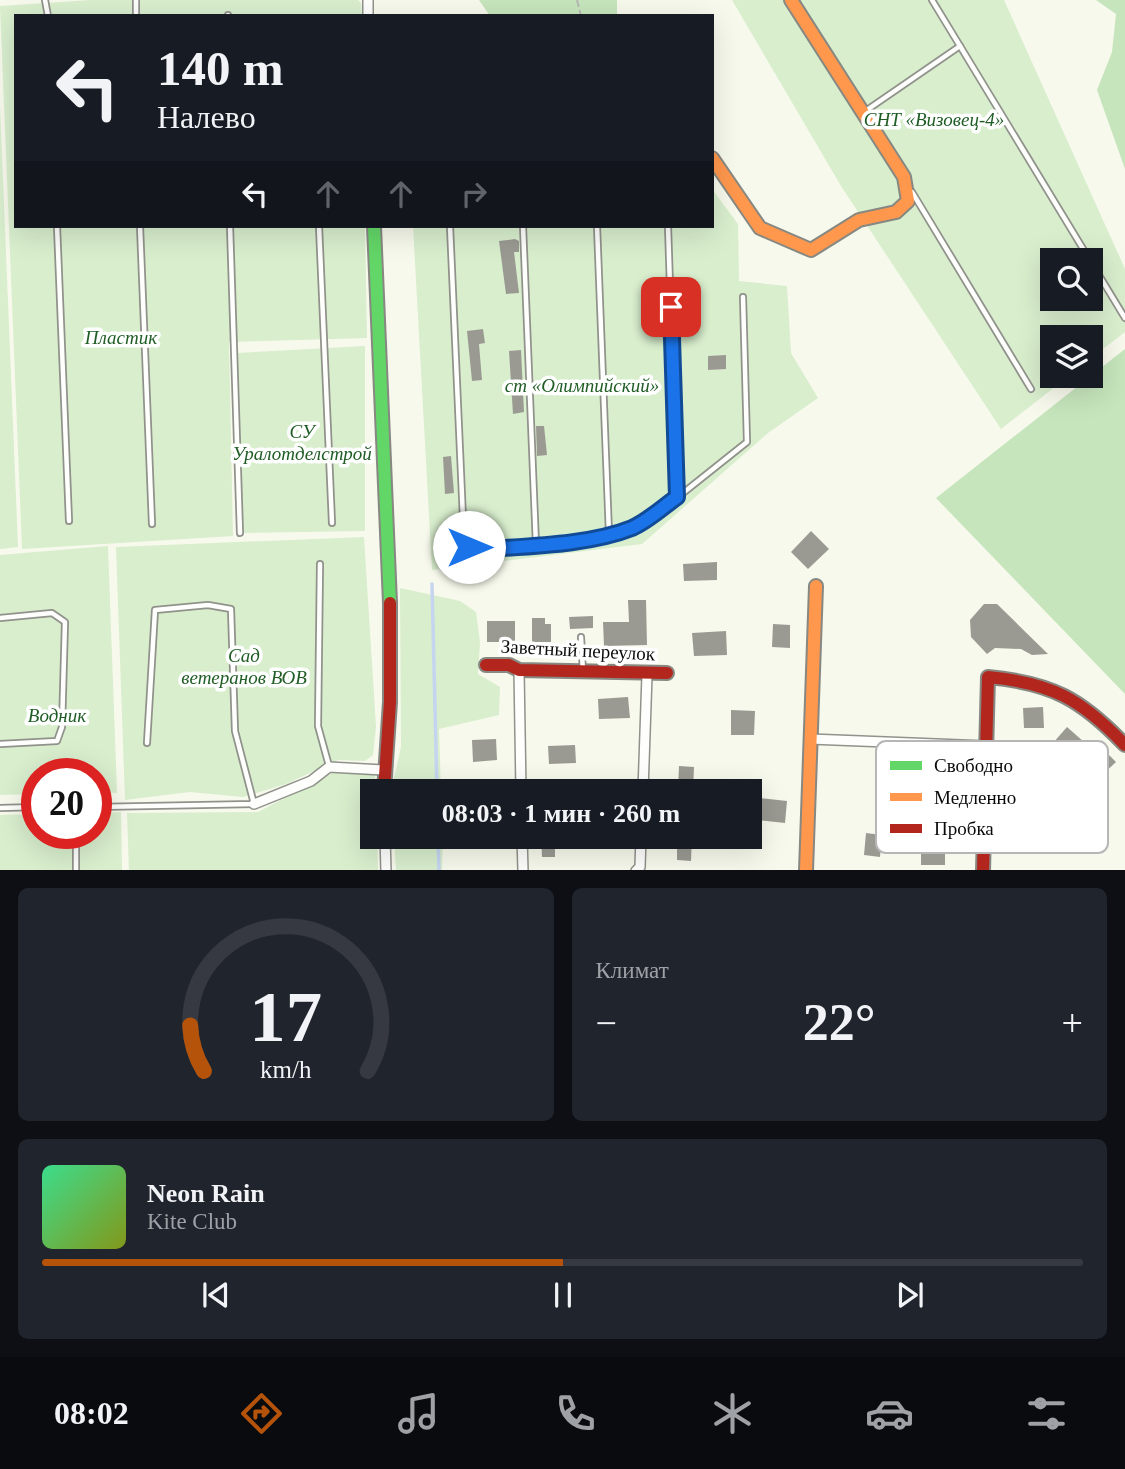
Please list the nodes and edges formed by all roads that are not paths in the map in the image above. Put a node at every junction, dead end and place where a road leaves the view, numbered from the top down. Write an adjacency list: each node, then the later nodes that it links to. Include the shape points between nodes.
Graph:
1 (791, 0): 4 (street)
2 (932, 0): 3 (lane)
3 (960, 46): 4 (lane); 17 (lane)
4 (863, 113): 6 (street)
5 (714, 161): 6 (street, via 760,228 811,250 863,218 890,216 902,208)
6 (909, 188): 18 (lane)
7 (57, 228): 20 (lane)
8 (140, 228): 22 (lane)
9 (230, 228): 23 (lane)
10 (319, 228): 21 (lane)
11 (374, 228): 42 (street, via 390,614 390,702)
12 (450, 228): 25 (lane, via 464,541 474,550)
13 (523, 228): 25 (lane)
14 (597, 228): 24 (lane)
15 (668, 228): 19 (lane)
16 (743, 296): 19 (lane, via 747,442)
17 (1125, 318)
18 (1031, 389)
19 (677, 497): 24 (lane, via 634,527)
20 (69, 521)
21 (332, 523)
22 (152, 524)
23 (240, 533)
24 (609, 534): 25 (lane)
25 (536, 545)
26 (320, 564): 41 (lane, via 318,726)
27 (816, 586): 35 (street)
28 (0, 618): 39 (lane, via 52,613 65,622 62,727 57,741)
29 (581, 637): 32 (lane)
30 (486, 665): 31 (street, Заветный переулок)
31 (519, 670): 32 (street, Заветный переулок); 44 (street)
32 (583, 673): 34 (street, Заветный переулок)
33 (667, 673): 34 (street, Заветный переулок)
34 (647, 675): 45 (street)
35 (810, 739): 37 (street); 58 (street)
36 (987, 741): 40 (street, via 988,677 1033,680 1065,694 1094,711)
37 (876, 742)
38 (147, 743): 46 (lane, via 155,610 208,605 231,609 235,731)
39 (0, 744)
40 (1125, 745)
41 (329, 767): 42 (street); 46 (street, via 311,780)
42 (383, 770): 43 (street)
43 (383, 779)
44 (522, 779)
45 (643, 779)
46 (254, 804): 48 (lane)
47 (21, 807): 49 (lane)
48 (112, 807)
49 (0, 808)
50 (76, 849): 54 (lane)
51 (385, 849): 55 (street)
52 (522, 849): 56 (street)
53 (641, 849): 57 (street)
54 (76, 870)
55 (386, 870)
56 (523, 870)
57 (636, 870)
58 (806, 870)

